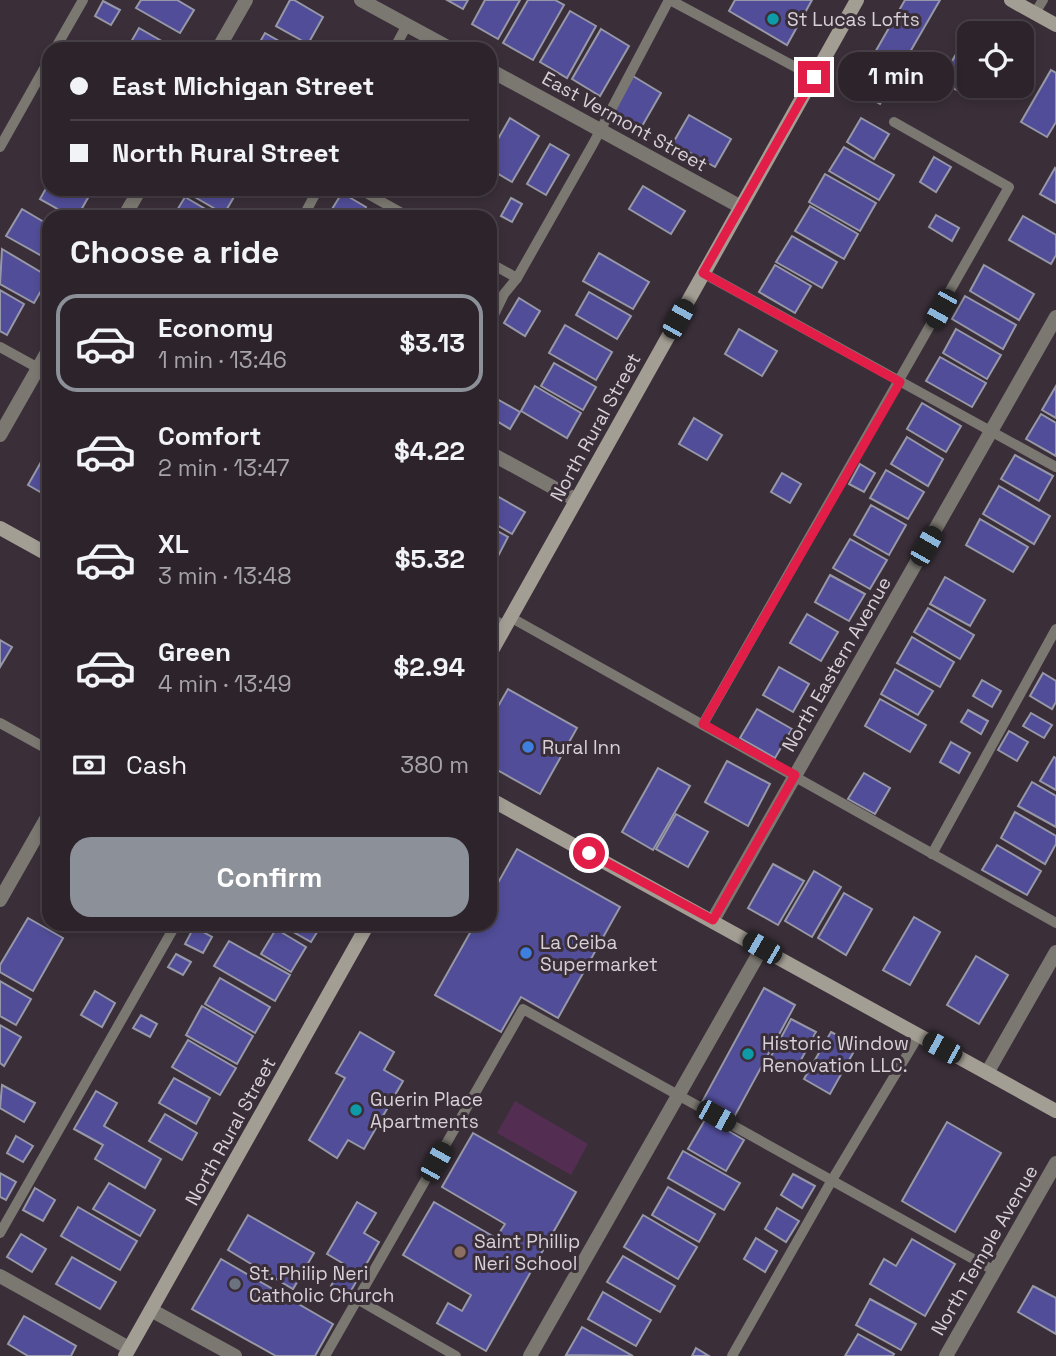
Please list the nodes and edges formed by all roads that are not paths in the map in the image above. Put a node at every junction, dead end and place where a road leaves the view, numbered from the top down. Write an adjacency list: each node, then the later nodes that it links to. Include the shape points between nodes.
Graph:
1 (83, 0): 11 (lane)
2 (246, 0): 12 (street)
3 (361, 0): 9 (street)
4 (669, 0): 17 (lane); 19 (lane)
5 (857, 0): 17 (main road, North Rural Street)
6 (1011, 0): 8 (main road)
7 (1043, 0): 8 (lane)
8 (1035, 13): 10 (main road)
9 (407, 25): 13 (lane); 14 (street)
10 (1056, 25)
11 (59, 42)
12 (222, 42)
13 (398, 42)
14 (439, 42)
15 (42, 72): 20 (lane)
16 (497, 74): 19 (street, East Vermont Street)
17 (814, 77): 22 (main road, North Rural Street)
18 (894, 122): 32 (lane, via 1009,187)
19 (601, 130): 22 (street, East Vermont Street); 26 (lane)
20 (0, 146)
21 (372, 196): 23 (lane)
22 (741, 207): 25 (main road, North Rural Street)
23 (396, 210)
24 (497, 267): 26 (lane)
25 (703, 273): 32 (lane); 37 (main road, North Rural Street)
26 (517, 278): 27 (lane)
27 (497, 308)
28 (1056, 317): 33 (street, North Eastern Avenue)
29 (0, 347): 30 (lane)
30 (42, 370)
31 (42, 374): 34 (street)
32 (900, 382): 33 (lane); 45 (lane)
33 (991, 431): 36 (lane); 47 (street, North Eastern Avenue)
34 (0, 435)
35 (497, 457): 37 (street)
36 (1056, 467)
37 (576, 500): 41 (main road, North Rural Street)
38 (0, 528): 39 (main road)
39 (42, 551)
40 (497, 620): 41 (lane)
41 (508, 622): 43 (main road, North Rural Street); 45 (lane)
42 (1056, 629): 50 (lane)
43 (497, 642)
44 (0, 723): 46 (lane)
45 (703, 724): 47 (lane)
46 (42, 746)
47 (795, 775): 50 (lane); 52 (street, North Eastern Avenue)
48 (497, 803): 52 (main road)
49 (42, 826): 51 (street)
50 (932, 853): 53 (lane)
51 (0, 900)
52 (713, 920): 56 (main road)
53 (1056, 923)
54 (172, 931): 64 (lane)
55 (364, 931): 68 (main road, North Rural Street)
56 (762, 948): 58 (main road); 60 (street)
57 (1056, 951): 59 (street)
58 (919, 1035): 59 (main road); 63 (lane)
59 (987, 1073): 61 (main road)
60 (678, 1096): 63 (lane); 67 (lane, via 523,1009); 73 (street)
61 (1056, 1111)
62 (1056, 1163): 65 (street, North Temple Avenue)
63 (832, 1181): 65 (lane); 74 (lane)
64 (0, 1233)
65 (995, 1271): 75 (street, North Temple Avenue)
66 (0, 1276): 69 (street)
67 (357, 1299): 70 (lane); 72 (lane)
68 (151, 1310): 69 (main road, North Rural Street); 71 (street)
69 (127, 1352)
70 (330, 1354)
71 (235, 1356)
72 (456, 1356)
73 (530, 1356)
74 (732, 1356)
75 (946, 1356)

